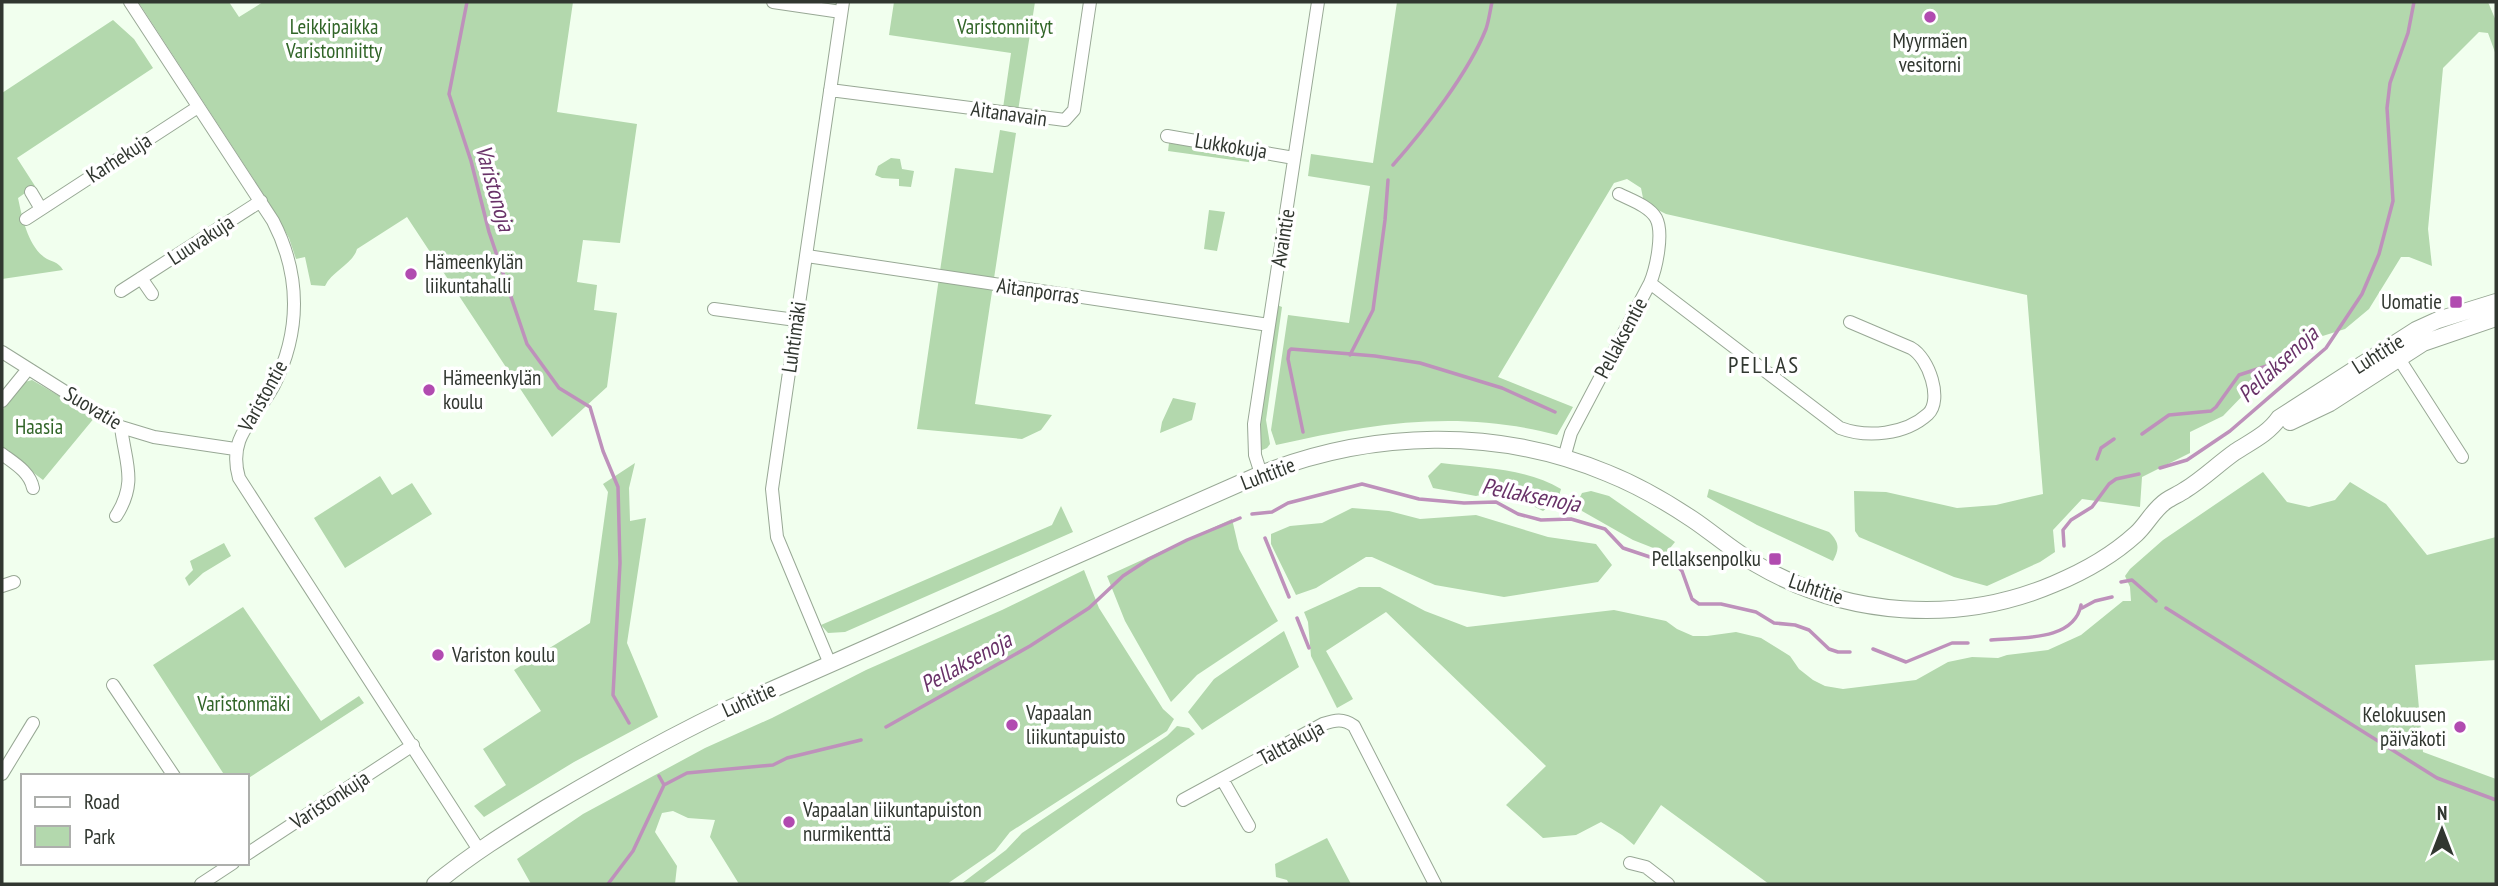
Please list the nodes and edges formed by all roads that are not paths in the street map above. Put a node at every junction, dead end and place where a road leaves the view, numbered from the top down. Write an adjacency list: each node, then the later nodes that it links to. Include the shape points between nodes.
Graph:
1 (131, 2): 7 (street, Varistontie)
2 (773, 2): 5 (street)
3 (1090, 2): 6 (street, Aitanavain, via 1074,110 1065,120)
4 (1318, 2): 9 (street, Avaintie)
5 (842, 7): 6 (street, Luhtimäki)
6 (831, 90): 15 (street, Luhtimäki)
7 (198, 107): 12 (street, Varistontie); 13 (street, Karhekuja)
8 (1167, 136): 9 (street, Lukkokuja)
9 (1294, 158): 25 (street, Avaintie)
10 (31, 192): 13 (street)
11 (1619, 194): 17 (street, via 1656,219 1657,263)
12 (261, 201): 16 (street, Luuvakuja); 31 (street, Varistontie, via 283,240 291,266 295,315 283,366)
13 (41, 209): 14 (street, Karhekuja)
14 (26, 219)
15 (807, 256): 23 (street, Luhtimäki); 25 (street, Aitanporras)
16 (141, 278): 18 (street, Luuvakuja); 19 (street)
17 (1650, 283): 24 (street, Pellaksentie, via 1840,428 1867,435 1898,430 1927,415 1933,382 1918,352); 33 (street, Pellaksentie, via 1571,433)
18 (121, 291)
19 (152, 295)
20 (2496, 302): 27 (street, Luhtitie, via 2438,320)
21 (714, 309): 23 (street)
22 (2496, 318): 27 (street, Luhtitie)
23 (796, 320): 38 (street, Luhtimäki, via 775,470 774,516 782,551)
24 (1850, 322)
25 (1269, 325): 35 (street, Avaintie, via 1254,434)
26 (2, 352): 28 (street, Suovatie)
27 (2395, 352): 33 (street, Luhtitie, via 2278,418 2272,428 2166,501 2138,532 2104,558 2027,594 1953,609 1881,608 1834,597 1777,575 1640,488); 34 (street)
28 (28, 369): 29 (street); 30 (street, Suovatie)
29 (2, 401)
30 (121, 427): 31 (street, Suovatie, via 154,437); 37 (street, via 130,476)
31 (235, 449): 41 (street, Varistontie, via 235,464 246,492)
32 (2, 454): 36 (street, via 25,472)
33 (1564, 457): 35 (street, Luhtitie, via 1484,442 1392,442 1326,453)
34 (2462, 457)
35 (1261, 474): 38 (street, Luhtitie)
36 (33, 488)
37 (116, 516)
38 (830, 664): 47 (street, Luhtitie, via 656,744)
39 (113, 685): 43 (street)
40 (33, 723): 42 (street)
41 (413, 745): 47 (street, Varistontie); 48 (street, Varistonkuja)
42 (2, 774)
43 (173, 774)
44 (1222, 779): 45 (street, Talttakuja); 46 (street); 53 (street, Talttakuja, via 1323,724 1347,721 1354,726)
45 (1182, 800)
46 (1249, 826)
47 (479, 850): 52 (street, Luhtitie)
48 (248, 853)
49 (1630, 863): 54 (street, via 1646,867)
50 (230, 865): 51 (street)
51 (201, 884)
52 (435, 884)
53 (1435, 884)
54 (1668, 884)

